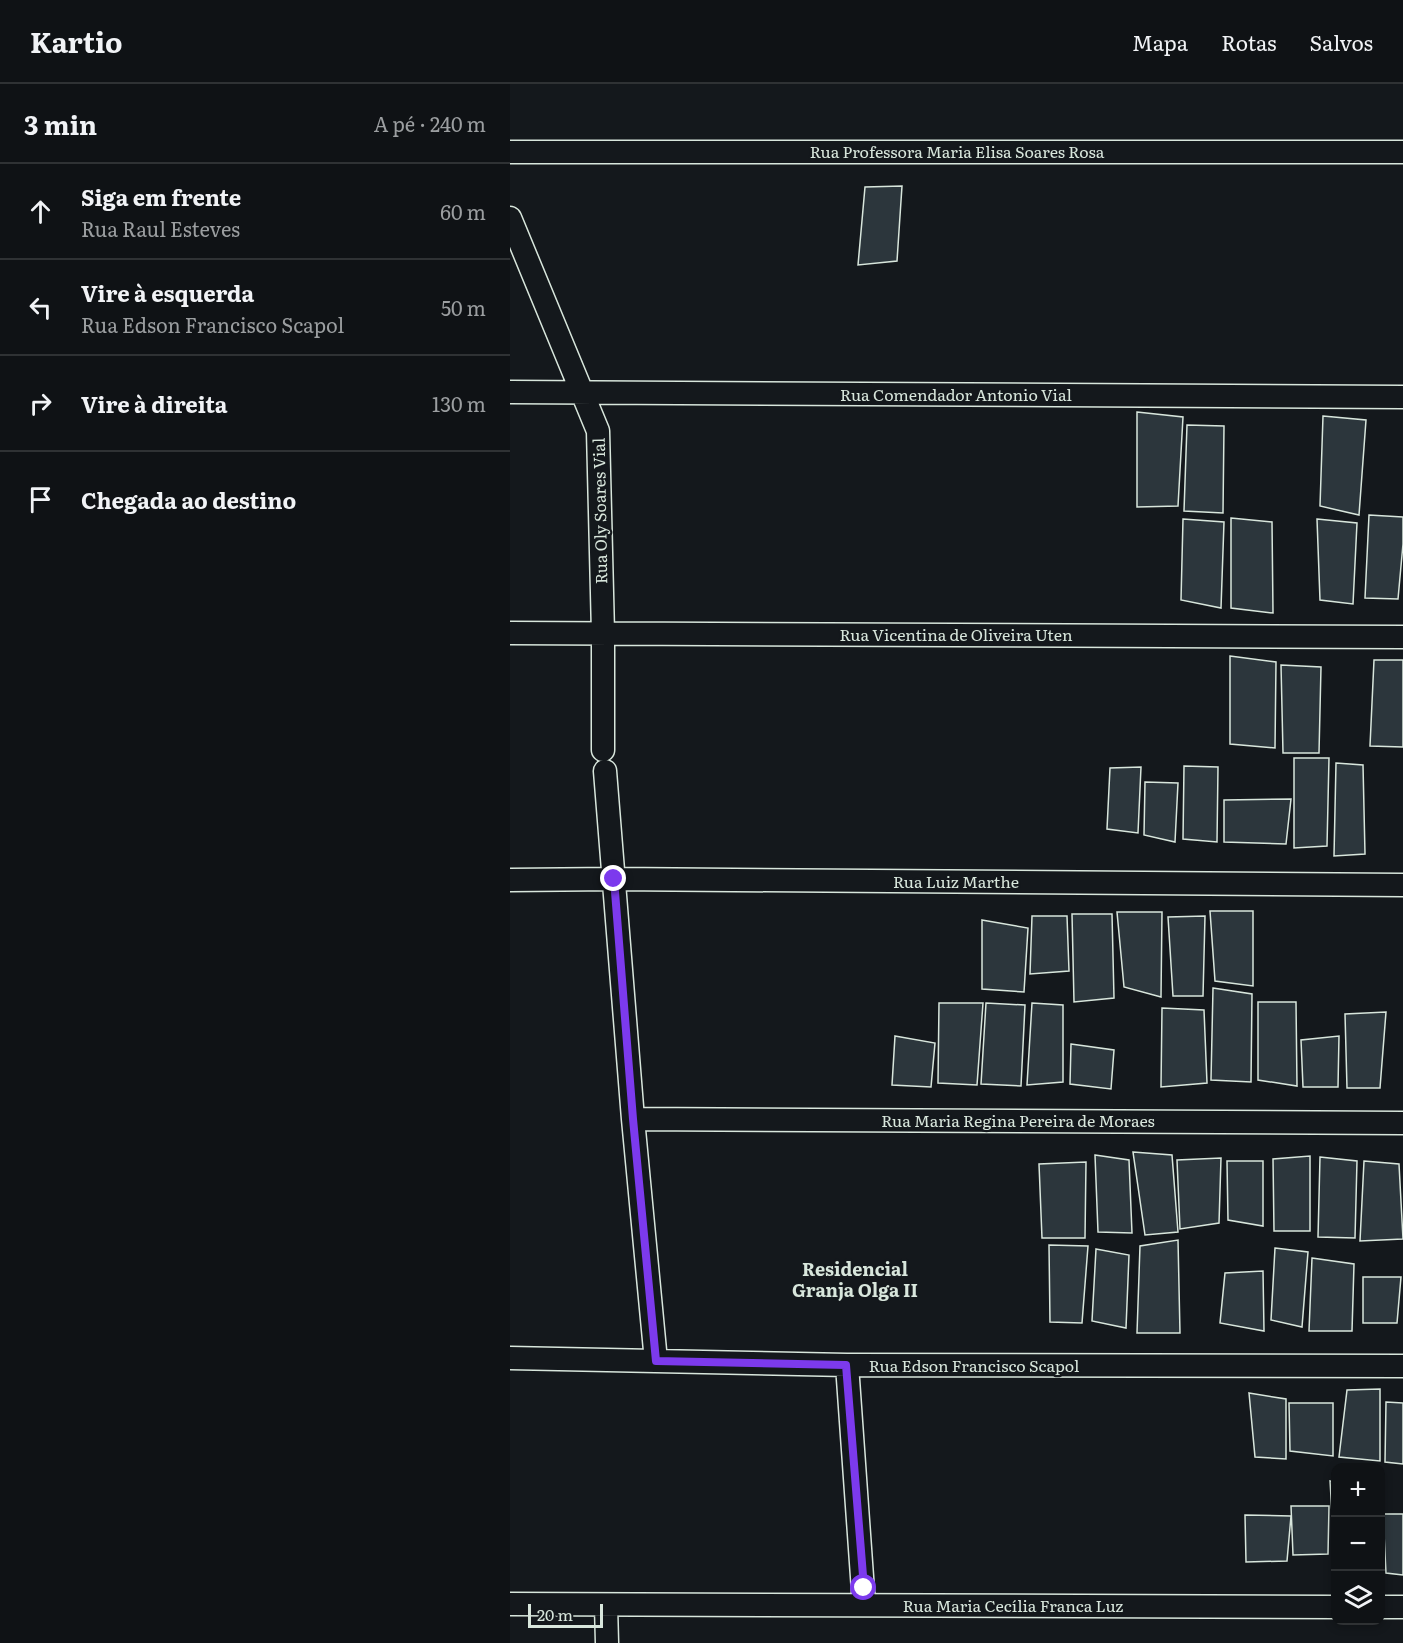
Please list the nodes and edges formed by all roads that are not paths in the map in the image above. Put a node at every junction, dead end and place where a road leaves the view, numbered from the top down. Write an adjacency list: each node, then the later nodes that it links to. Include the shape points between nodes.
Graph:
1 (1403, 152): 2 (street, Rua Professora Maria Elisa Soares Rosa)
2 (510, 153)
3 (510, 218): 5 (street, Rua Oly Soares Vial)
4 (510, 392): 5 (street, Rua Comendador Antonio Vial)
5 (582, 392): 6 (street, Rua Comendador Antonio Vial); 8 (street, Rua Oly Soares Vial, via 598,431)
6 (1403, 398)
7 (510, 633): 8 (street, Rua Vicentina de Oliveira Uten)
8 (603, 633): 9 (street, Rua Vicentina de Oliveira Uten); 10 (street, Rua Oly Soares Vial, via 604,760)
9 (1403, 637)
10 (614, 879): 11 (street, Rua Luiz Marthe); 12 (street, Rua Luiz Marthe); 13 (street, Rua Oly Soares Vial)
11 (510, 880)
12 (1403, 885)
13 (633, 1119): 14 (street, Rua Maria Regina Pereira de Moraes); 16 (street, Rua Oly Soares Vial)
14 (1403, 1123)
15 (510, 1358): 16 (street, Rua Edson Francisco Scapol)
16 (656, 1361): 17 (street, Rua Edson Francisco Scapol)
17 (846, 1365): 18 (street, Rua Edson Francisco Scapol); 21 (street)
18 (1403, 1366)
19 (510, 1604): 20 (street, Rua Maria Cecília Franca Luz)
20 (606, 1605): 21 (street, Rua Maria Cecília Franca Luz); 25 (street)
21 (864, 1605): 22 (street, Rua Maria Cecília Franca Luz)
22 (1331, 1607)
23 (1385, 1607): 24 (street)
24 (1403, 1607)
25 (607, 1643)

